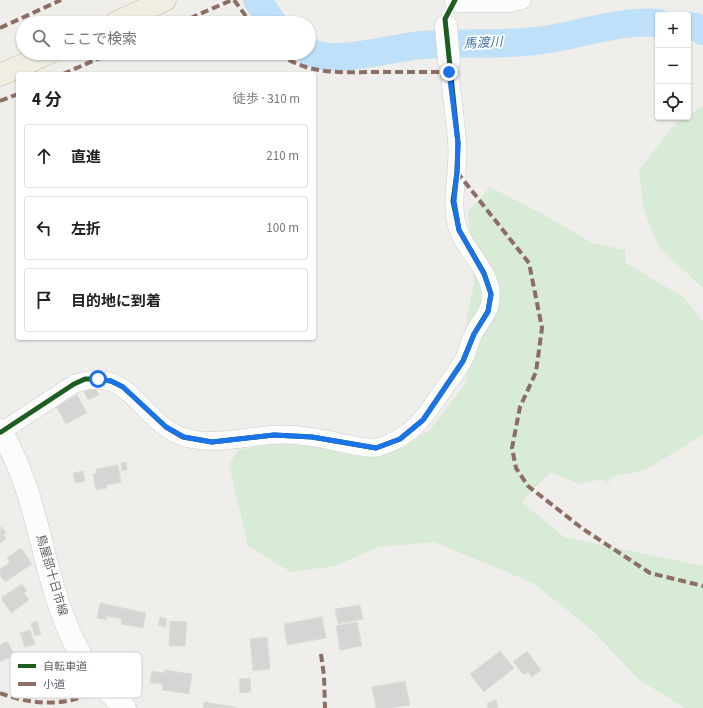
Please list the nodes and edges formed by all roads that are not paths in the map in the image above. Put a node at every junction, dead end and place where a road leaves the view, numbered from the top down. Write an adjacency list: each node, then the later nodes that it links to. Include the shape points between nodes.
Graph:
1 (165, 0): 4 (highway)
2 (522, 0): 3 (street, via 510,3)
3 (454, 1): 5 (street, via 445,19)
4 (130, 16)
5 (446, 26): 7 (main road)
6 (33, 60): 8 (highway)
7 (449, 61): 9 (street, via 458,143 454,201 457,223 484,274 491,294 488,312 474,334 463,361 423,420 400,439 376,448 312,437 274,435 212,442 184,437 166,427 123,387 111,381 98,379 85,379 74,384)
8 (0, 75)
9 (0, 431): 10 (main road, 鳥屋部十日市線, via 12,450 24,481 65,621)
10 (79, 652)
11 (116, 698): 12 (main road, 鳥屋部十日市線)
12 (125, 708)

